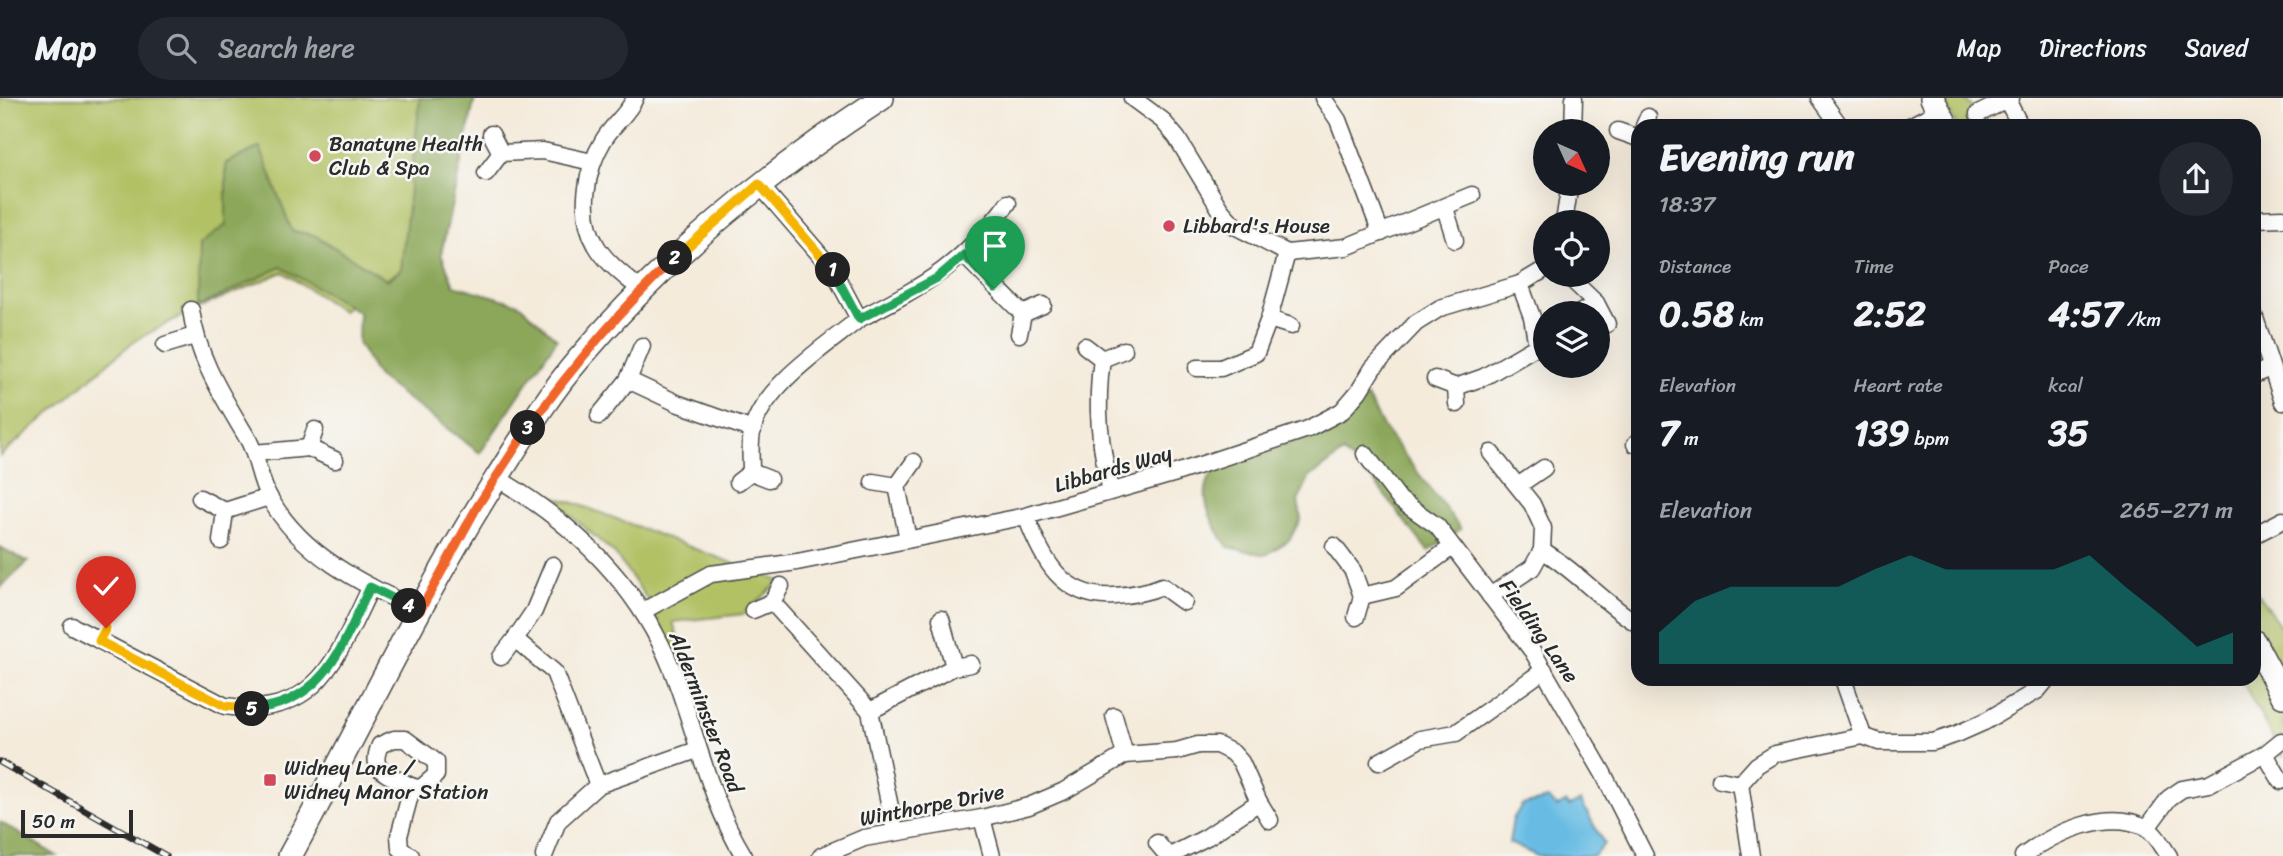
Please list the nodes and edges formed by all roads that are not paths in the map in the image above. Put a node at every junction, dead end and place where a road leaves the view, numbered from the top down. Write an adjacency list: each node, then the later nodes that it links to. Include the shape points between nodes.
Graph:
1 (635, 98): 19 (street, via 603,139)
2 (882, 98): 21 (street)
3 (1132, 98): 29 (street, via 1177,138 1220,209 1236,226)
4 (1322, 98): 27 (street, via 1338,120)
5 (1574, 98): 10 (street)
6 (1820, 98): 11 (street)
7 (2009, 99): 9 (street); 14 (street)
8 (1934, 102): 12 (street, via 1931,114); 13 (street)
9 (1978, 114)
10 (1573, 119)
11 (1835, 119)
12 (1922, 119)
13 (1944, 119)
14 (2017, 119)
15 (1618, 131): 17 (street)
16 (491, 134): 18 (street)
17 (1631, 136)
18 (500, 153): 19 (street, via 543,151); 20 (street)
19 (592, 162): 34 (street, via 587,215 595,244)
20 (486, 173)
21 (759, 184): 34 (street); 39 (street, via 833,271)
22 (1472, 195): 24 (street)
23 (1008, 203): 30 (street)
24 (1445, 208): 27 (street); 28 (street)
25 (2283, 218): 26 (street)
26 (2261, 219)
27 (1381, 233): 29 (street, via 1346,247)
28 (1455, 240)
29 (1287, 253): 40 (street)
30 (964, 255): 38 (street); 39 (street, via 937,278)
31 (1533, 276): 32 (street, Libbards Way)
32 (1520, 284): 55 (street, via 1537,346 1484,377); 73 (street, Libbards Way, via 1440,308 1416,323 1373,368 1342,411 1328,421 1176,474)
33 (1579, 287): 35 (street)
34 (641, 290): 68 (street, via 578,360)
35 (1594, 301)
36 (1043, 305): 38 (street)
37 (191, 310): 43 (street)
38 (1023, 314): 42 (street)
39 (859, 319): 60 (street, via 777,389)
40 (1269, 319): 41 (street); 50 (street, via 1263,340 1250,358 1221,368)
41 (1291, 326)
42 (1019, 334)
43 (194, 336): 45 (street); 62 (street, via 209,375)
44 (2261, 338): 51 (street)
45 (165, 345)
46 (642, 346): 54 (street)
47 (1084, 346): 49 (street)
48 (1124, 350): 49 (street)
49 (1102, 359): 73 (street, via 1097,414)
50 (1197, 368)
51 (2270, 368): 52 (street); 56 (street)
52 (2261, 372)
53 (1435, 379): 55 (street)
54 (628, 380): 58 (street); 60 (street)
55 (1455, 387): 57 (street)
56 (2283, 402)
57 (1457, 404)
58 (599, 416)
59 (314, 430): 61 (street)
60 (752, 430): 69 (street, via 745,477)
61 (309, 448): 62 (street); 65 (street)
62 (254, 453): 74 (street)
63 (1491, 453): 71 (street)
64 (1365, 454): 83 (street, Fielding Lane, via 1400,500 1437,526)
65 (335, 460)
66 (914, 461): 72 (street)
67 (1544, 468): 71 (street)
68 (497, 478): 93 (street); 94 (street, Alderminster Road, via 535,500 591,546)
69 (769, 480)
70 (873, 482): 72 (street)
71 (1519, 485): 84 (street, via 1544,528)
72 (897, 486): 80 (street)
73 (1111, 491): 77 (street, Libbards Way)
74 (269, 497): 76 (street); 87 (street, via 310,549)
75 (200, 498): 76 (street)
76 (225, 511): 81 (street)
77 (1026, 516): 80 (street, Libbards Way); 91 (street, via 1039,552 1073,589 1105,596 1136,594 1162,579)
78 (2283, 520): 79 (street)
79 (2261, 531)
80 (908, 539): 94 (street, Libbards Way, via 711,574)
81 (221, 541)
82 (1334, 546): 88 (street, via 1353,571)
83 (1452, 547): 88 (street, via 1396,588); 89 (street, Fielding Lane)
84 (1542, 550): 89 (street, via 1532,568); 97 (street, via 1569,566)
85 (553, 565): 99 (street, via 549,594)
86 (781, 586): 90 (street)
87 (370, 587): 93 (street); 98 (street, via 323,677 293,699 272,707 225,706 103,634)
88 (1362, 596): 95 (street)
89 (1490, 596): 104 (street, Fielding Lane)
90 (772, 602): 92 (street); 108 (street)
91 (1184, 602)
92 (753, 610)
93 (420, 611): 128 (street)
94 (643, 611): 112 (street, Alderminster Road, via 670,666)
95 (1356, 617)
96 (941, 619): 103 (street)
97 (1631, 620)
98 (72, 626)
99 (515, 639): 101 (street); 119 (street, via 554,672)
100 (2261, 655): 107 (street)
101 (501, 657)
102 (971, 664): 103 (street)
103 (954, 667): 108 (street)
104 (1544, 670): 115 (street, via 1456,733 1405,738); 133 (street, Fielding Lane)
105 (1845, 686): 110 (street)
106 (2042, 686): 110 (street, via 1984,722 1933,742 1879,742)
107 (2283, 696)
108 (870, 711): 125 (street)
109 (1114, 716): 114 (street)
110 (1863, 736): 118 (street, via 1775,754)
111 (2281, 741): 113 (street)
112 (697, 750): 119 (street); 130 (street, Alderminster Road)
113 (2265, 754): 117 (street); 124 (street, via 2209,784 2182,789 2169,798)
114 (1125, 755): 121 (street, Winthorpe Drive, via 1217,745 1241,762); 122 (street, Winthorpe Drive, via 1064,791)
115 (1379, 762)
116 (1720, 780): 118 (street)
117 (2281, 781)
118 (1740, 784): 134 (street)
119 (598, 785): 129 (street, via 558,821)
120 (412, 788): 127 (street, via 399,836)
121 (1259, 802): 123 (street, Winthorpe Drive); 126 (street, via 1207,837)
122 (982, 818): 125 (street, Winthorpe Drive); 132 (street)
123 (1270, 820)
124 (2147, 828): 135 (street, via 2128,821 2083,825); 136 (street)
125 (895, 831): 131 (street, Winthorpe Drive)
126 (1165, 852)
127 (400, 853)
128 (290, 856)
129 (544, 856)
130 (744, 856)
131 (821, 856)
132 (992, 856)
133 (1646, 856)
134 (1751, 856)
135 (2023, 856)
136 (2169, 856)

